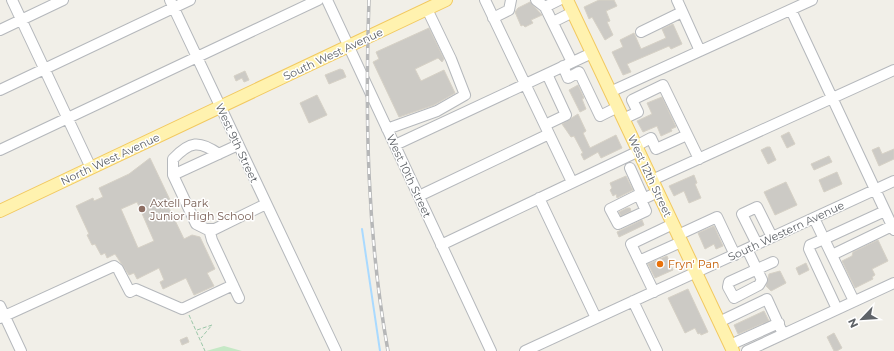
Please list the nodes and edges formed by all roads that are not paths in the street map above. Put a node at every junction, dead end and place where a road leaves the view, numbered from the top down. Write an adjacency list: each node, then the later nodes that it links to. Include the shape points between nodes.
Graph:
1 (12, 0): 18 (street)
2 (63, 0): 18 (street)
3 (190, 0): 13 (street)
4 (318, 0): 25 (street)
5 (327, 0): 22 (street, West 10th Street)
6 (446, 0): 14 (main road, South West Avenue)
7 (485, 0): 17 (street)
8 (511, 0): 17 (street, via 509,10)
9 (536, 0): 12 (street)
10 (677, 0): 16 (street)
11 (812, 0): 15 (street)
12 (562, 3): 19 (street); 19 (street); 24 (main road, West 12th Street)
13 (172, 4): 25 (street, West 9th Street); 27 (street)
14 (427, 9): 22 (main road, South West Avenue); 40 (street, via 465,95 459,101 437,111)
15 (791, 10): 23 (street); 35 (street)
16 (682, 12): 21 (street); 23 (street)
17 (493, 18): 31 (street)
18 (21, 20): 20 (street); 27 (street)
19 (553, 22): 26 (street)
20 (0, 30)
21 (641, 32)
22 (348, 46): 36 (main road, South West Avenue); 41 (street, West 10th Street)
23 (700, 51): 30 (street)
24 (592, 53): 26 (street); 34 (main road, West 12th Street)
25 (197, 57): 36 (street, West 9th Street); 38 (street)
26 (567, 64): 29 (street); 37 (street, via 568,78 579,72 600,116)
27 (44, 69): 32 (street); 38 (street)
28 (894, 70): 35 (street)
29 (547, 74): 31 (street); 42 (street, via 566,115)
30 (644, 76): 33 (street); 34 (street)
31 (525, 84): 42 (street); 44 (street)
32 (0, 90)
33 (651, 90): 39 (street, via 632,100 638,112); 43 (street, via 663,85)
34 (610, 92): 37 (main road, West 12th Street)
35 (832, 99): 50 (street); 57 (street)
36 (220, 107): 45 (street, West 9th Street); 51 (main road, North West Avenue)
37 (618, 107): 39 (main road, West 12th Street)
38 (68, 118): 48 (street); 51 (street)
39 (623, 119): 47 (main road, West 12th Street)
40 (402, 123): 41 (street); 44 (street)
41 (387, 129): 46 (street, West 10th Street)
42 (547, 130): 56 (street); 59 (street)
43 (687, 135): 47 (street, via 656,149 651,138); 50 (street)
44 (409, 139): 46 (street)
45 (238, 145): 49 (street); 61 (street, West 9th Street)
46 (395, 145): 59 (street, West 10th Street)
47 (637, 149): 54 (main road, West 12th Street); 56 (street)
48 (0, 150)
49 (219, 154): 53 (street); 53 (street, via 200,143 182,149 173,159)
50 (699, 159): 54 (street)
51 (91, 168): 62 (main road, North West Avenue)
52 (630, 168): 58 (street, via 642,200)
53 (173, 176): 67 (street, via 196,224)
54 (652, 180): 58 (main road, West 12th Street)
55 (894, 181): 57 (street, South Western Avenue)
56 (572, 182): 60 (street)
57 (875, 190): 63 (street); 64 (street, South Western Avenue)
58 (658, 192): 68 (main road, West 12th Street)
59 (418, 196): 73 (street, West 10th Street)
60 (539, 198): 73 (street); 89 (street)
61 (266, 204): 67 (street, via 215,229); 95 (street, West 9th Street)
62 (0, 211)
63 (885, 211): 65 (street); 66 (street)
64 (814, 218): 70 (street, South Western Avenue); 71 (street)
65 (871, 218): 69 (street); 71 (street)
66 (893, 227): 69 (street)
67 (209, 229): 81 (street)
68 (677, 234): 75 (street, via 717,217); 77 (street); 77 (street, via 631,244); 79 (main road, West 12th Street)
69 (876, 234): 76 (street)
70 (772, 237): 72 (street, South Western Avenue); 72 (street, via 758,207 742,214)
71 (824, 239): 76 (street); 87 (street, via 809,249)
72 (757, 244): 74 (street, South Western Avenue)
73 (441, 245): 96 (street, West 10th Street)
74 (747, 249): 75 (street, South Western Avenue); 78 (street, via 756,269)
75 (734, 255): 79 (street, South Western Avenue)
76 (832, 255): 85 (street)
77 (639, 261): 82 (street)
78 (773, 262)
79 (696, 273): 82 (street, South Western Avenue); 90 (main road, West 12th Street)
80 (894, 283): 85 (street)
81 (233, 285): 83 (street); 88 (street, via 182,309 136,289 130,292 114,266)
82 (654, 292): 84 (street, South Western Avenue)
83 (239, 298)
84 (633, 301): 89 (street, South Western Avenue); 98 (street)
85 (854, 301): 87 (street)
86 (0, 306): 88 (street)
87 (837, 309): 92 (street)
88 (2, 317): 94 (street)
89 (596, 318): 97 (street, South Western Avenue)
90 (719, 322): 91 (street, via 768,299); 93 (main road, West 12th Street)
91 (779, 323): 92 (street); 93 (street)
92 (783, 334): 99 (street)
93 (732, 348)
94 (21, 351)
95 (336, 351)
96 (491, 351)
97 (525, 351)
98 (658, 351)
99 (747, 351)

